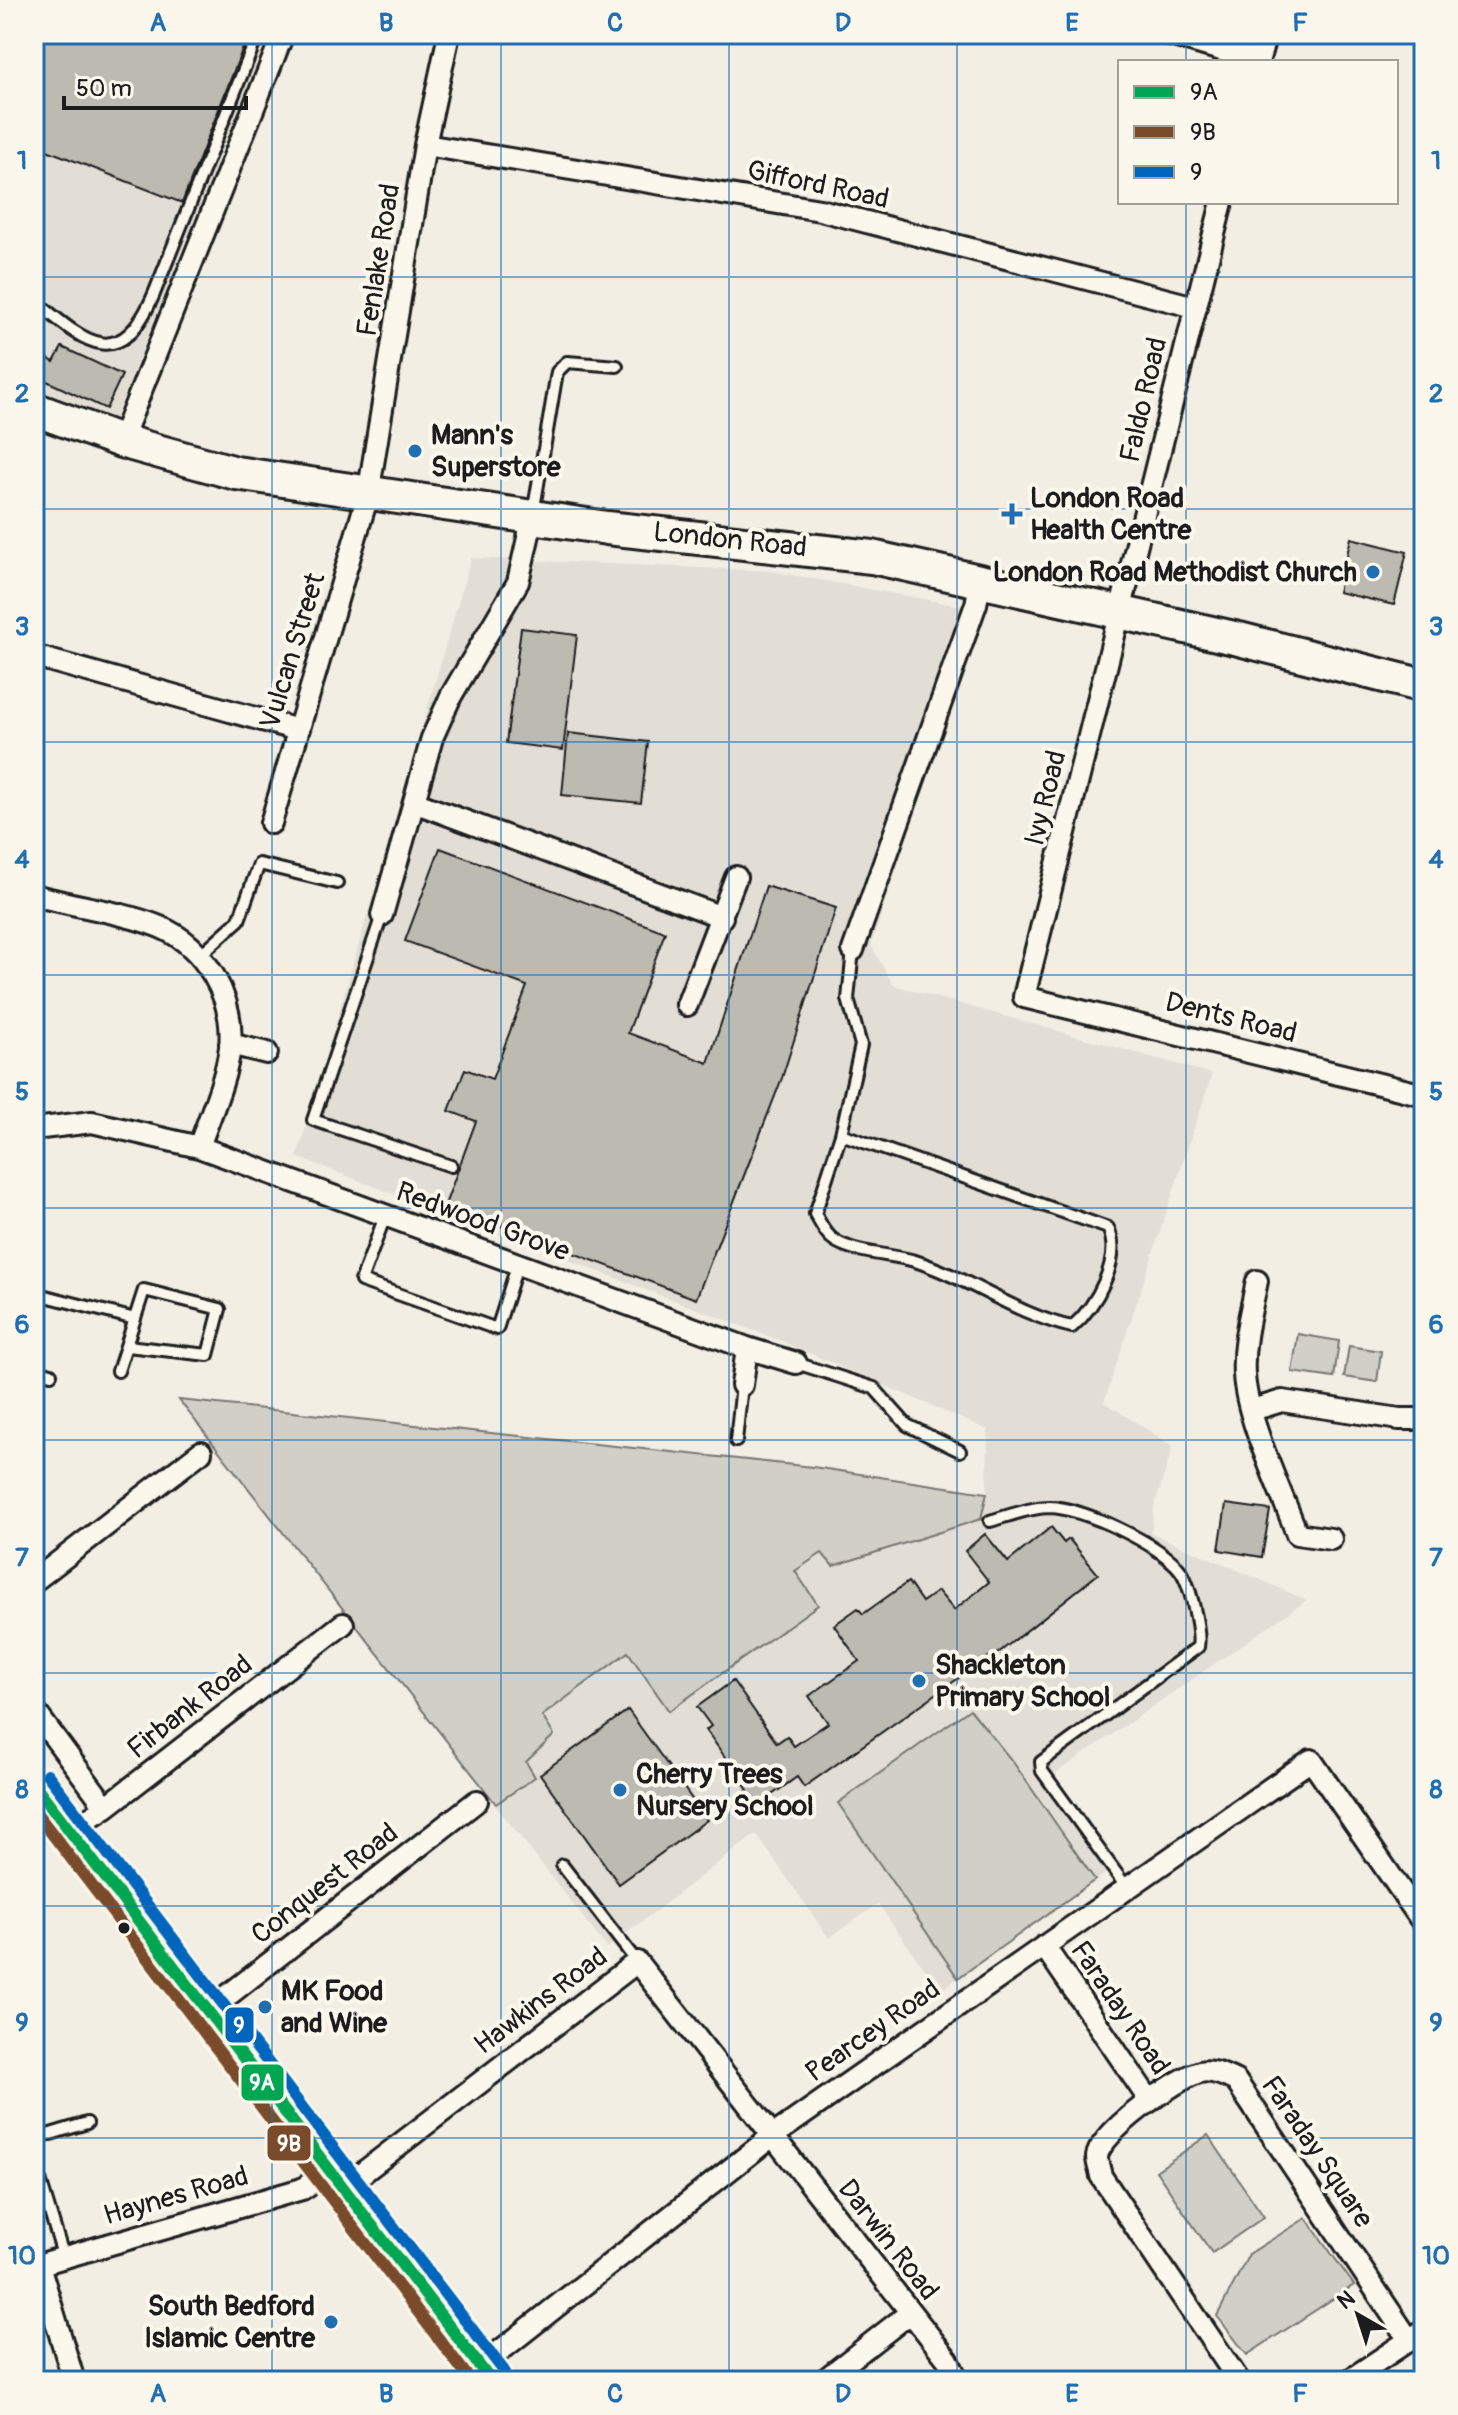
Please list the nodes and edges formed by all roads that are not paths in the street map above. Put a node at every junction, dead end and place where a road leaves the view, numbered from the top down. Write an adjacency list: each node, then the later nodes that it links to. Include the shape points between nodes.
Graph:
1 (258, 34): 10 (lane, via 135,331 115,342 93,342)
2 (283, 34): 14 (street)
3 (449, 34): 8 (street, Fenlake Road)
4 (1167, 34): 6 (street)
5 (1266, 34): 7 (street)
6 (1255, 60)
7 (1258, 60)
8 (425, 145): 11 (street, Gifford Road, via 820,210); 15 (street, Fenlake Road)
9 (1221, 204): 11 (street, Faldo Road)
10 (34, 300)
11 (1195, 307): 18 (street, Faldo Road)
12 (617, 366): 16 (lane, via 567,362 557,372)
13 (34, 409): 14 (main road, London Road)
14 (121, 441): 15 (main road, London Road, via 236,473)
15 (368, 495): 16 (main road, London Road); 21 (street, Vulcan Street)
16 (533, 516): 17 (main road, London Road, via 806,547); 22 (street, via 523,569 451,696 432,738)
17 (981, 580): 18 (main road, London Road); 29 (street)
18 (1122, 612): 20 (main road, London Road); 31 (street, Ivy Road)
19 (34, 656): 21 (street)
20 (1423, 684)
21 (298, 730): 23 (street, Vulcan Street)
22 (414, 802): 27 (street); 28 (street)
23 (271, 823)
24 (736, 877): 28 (street)
25 (337, 883): 30 (lane, via 259,864 239,920)
26 (34, 895): 30 (street, via 158,926)
27 (382, 915): 39 (lane, via 313,1120)
28 (722, 917): 32 (street)
29 (853, 950): 37 (lane, via 848,999 861,1045)
30 (200, 955): 33 (street, via 227,1007)
31 (1024, 997): 35 (street, Dents Road)
32 (687, 1005)
33 (230, 1044): 34 (street); 38 (street)
34 (267, 1053)
35 (1424, 1095)
36 (34, 1129): 38 (street, Redwood Grove, via 92,1122)
37 (841, 1134): 37 (lane, via 815,1214 838,1243 973,1283 1049,1322 1072,1327 1090,1311 1107,1274 1114,1239 1108,1228)
38 (199, 1147): 40 (street, Redwood Grove)
39 (451, 1166)
40 (385, 1216): 41 (street, Redwood Grove); 41 (lane, via 361,1281 497,1329)
41 (518, 1263): 46 (street, Redwood Grove)
42 (1257, 1281): 52 (street, via 1244,1352)
43 (34, 1293): 44 (lane)
44 (135, 1319): 45 (lane); 45 (lane, via 144,1290 220,1309 208,1355)
45 (127, 1346): 49 (lane)
46 (747, 1348): 47 (street, Redwood Grove); 51 (street)
47 (796, 1363): 55 (lane, via 874,1388 907,1425)
48 (34, 1369): 50 (lane)
49 (118, 1371)
50 (51, 1374)
51 (742, 1385): 54 (lane)
52 (1252, 1410): 53 (street, via 1282,1401); 58 (street, via 1297,1534)
53 (1424, 1419)
54 (736, 1441)
55 (960, 1451)
56 (201, 1452): 59 (street)
57 (990, 1521): 67 (lane, via 1048,1507 1103,1519 1168,1560 1184,1579 1200,1636 1198,1647 1041,1762 1042,1771)
58 (1331, 1539)
59 (34, 1581)
60 (343, 1624): 64 (street, Firbank Road)
61 (34, 1710): 64 (street)
62 (34, 1784): 65 (street)
63 (477, 1801): 71 (street, Conquest Road)
64 (106, 1807): 65 (street, Firbank Road)
65 (68, 1831): 71 (street)
66 (562, 1865): 70 (lane)
67 (1127, 1888): 68 (street, Pearcey Road, via 1311,1760); 69 (street, Pearcey Road)
68 (1424, 1924)
69 (1044, 1946): 72 (street, Faraday Road); 74 (street, Pearcey Road)
70 (637, 1962): 74 (street, Hawkins Road); 77 (street, Hawkins Road)
71 (208, 2011): 77 (street)
72 (1150, 2101): 81 (street, Faraday Square, via 1201,2072 1236,2081); 86 (street, Faraday Square, via 1108,2136 1097,2156 1101,2176)
73 (87, 2123): 75 (lane)
74 (771, 2137): 80 (street, Darwin Road); 82 (street, Pearcey Road)
75 (34, 2139)
76 (34, 2160): 78 (lane)
77 (336, 2180): 78 (street, Haynes Road); 82 (street)
78 (64, 2258): 79 (street, Haynes Road)
79 (37, 2265): 83 (street)
80 (910, 2313): 84 (street); 85 (street, Darwin Road)
81 (1416, 2335): 87 (street)
82 (486, 2373)
83 (74, 2381)
84 (823, 2381)
85 (958, 2381)
86 (1239, 2381)
87 (1348, 2381)

